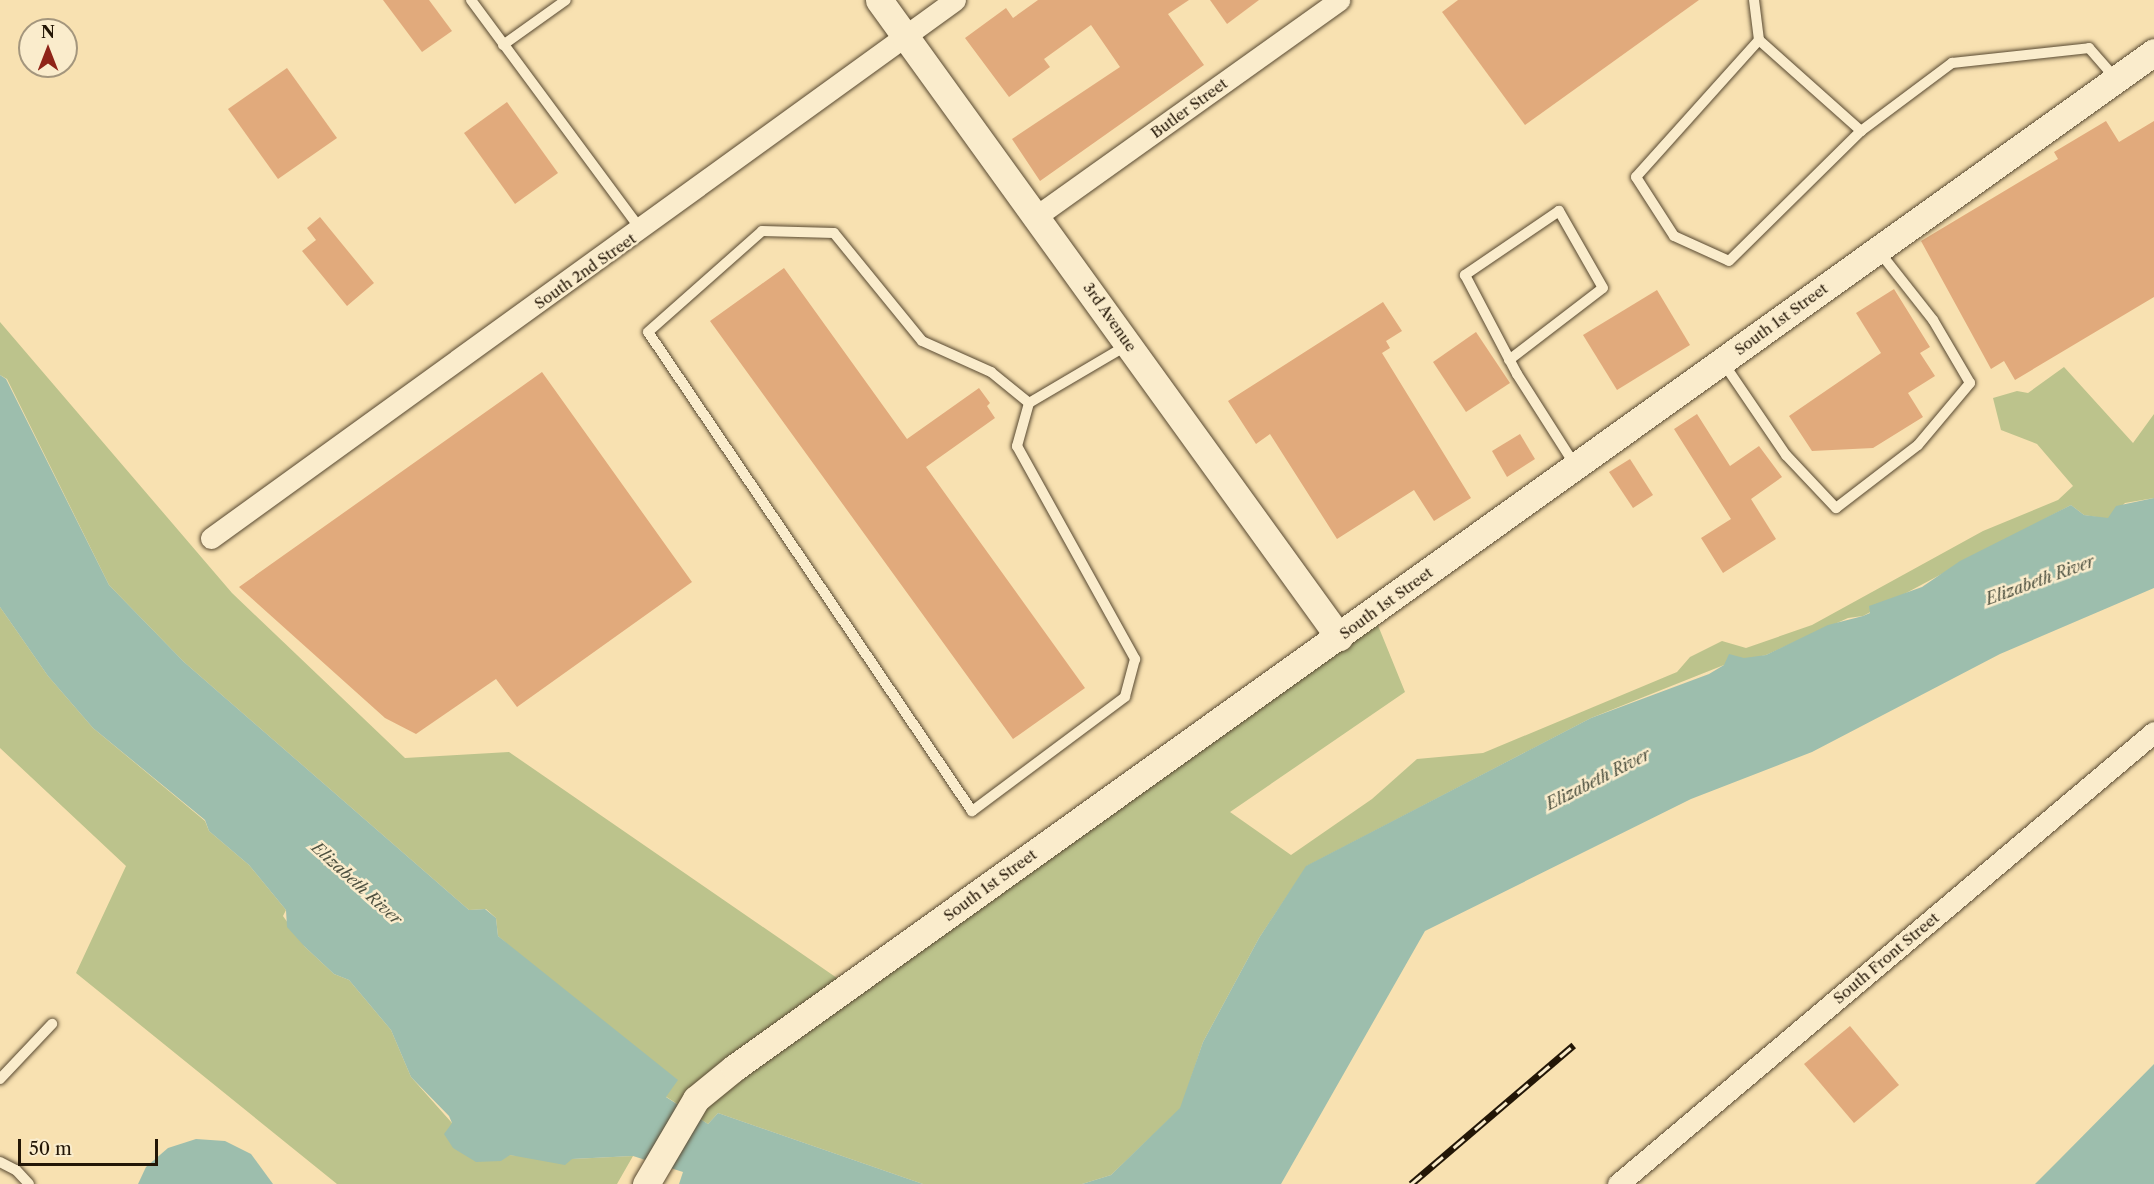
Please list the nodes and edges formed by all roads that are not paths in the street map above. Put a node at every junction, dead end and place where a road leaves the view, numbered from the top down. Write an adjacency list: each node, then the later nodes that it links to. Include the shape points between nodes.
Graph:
1 (471, 0): 9 (lane)
2 (566, 0): 9 (lane)
3 (879, 0): 7 (street, 3rd Avenue)
4 (955, 0): 7 (street, South 2nd Street)
5 (1339, 0): 13 (street, Butler Street)
6 (1754, 0): 8 (lane)
7 (904, 36): 13 (street, 3rd Avenue); 14 (street, South 2nd Street)
8 (1759, 40): 12 (lane); 12 (lane, via 1636,177 1674,236 1729,261)
9 (503, 45): 14 (lane)
10 (2154, 52): 11 (street, South 1st Street)
11 (2116, 79): 12 (lane, via 2089,48 2040,49 1952,63); 15 (street, South 1st Street)
12 (1861, 131)
13 (1038, 215): 16 (street, 3rd Avenue)
14 (642, 231): 21 (street, South 2nd Street)
15 (1877, 250): 18 (street, South 1st Street); 18 (lane, via 1933,320 1970,383 1918,445 1836,508 1786,455)
16 (1129, 344): 19 (lane); 22 (street, 3rd Avenue)
17 (1509, 360): 17 (lane, via 1603,288 1559,211 1465,275); 20 (lane)
18 (1722, 361): 20 (street, South 1st Street)
19 (1029, 403): 19 (lane, via 991,372 922,341 834,233 762,231 648,332 972,811 1125,697 1136,659 1017,446)
20 (1576, 466): 22 (street, South 1st Street)
21 (211, 538)
22 (1339, 636): 27 (street, South 1st Street, via 696,1099)
23 (2154, 732): 29 (street, South Front Street)
24 (52, 1024): 25 (lane)
25 (0, 1079)
26 (0, 1162): 28 (lane, via 16,1170)
27 (647, 1182)
28 (29, 1184)
29 (1618, 1184)

